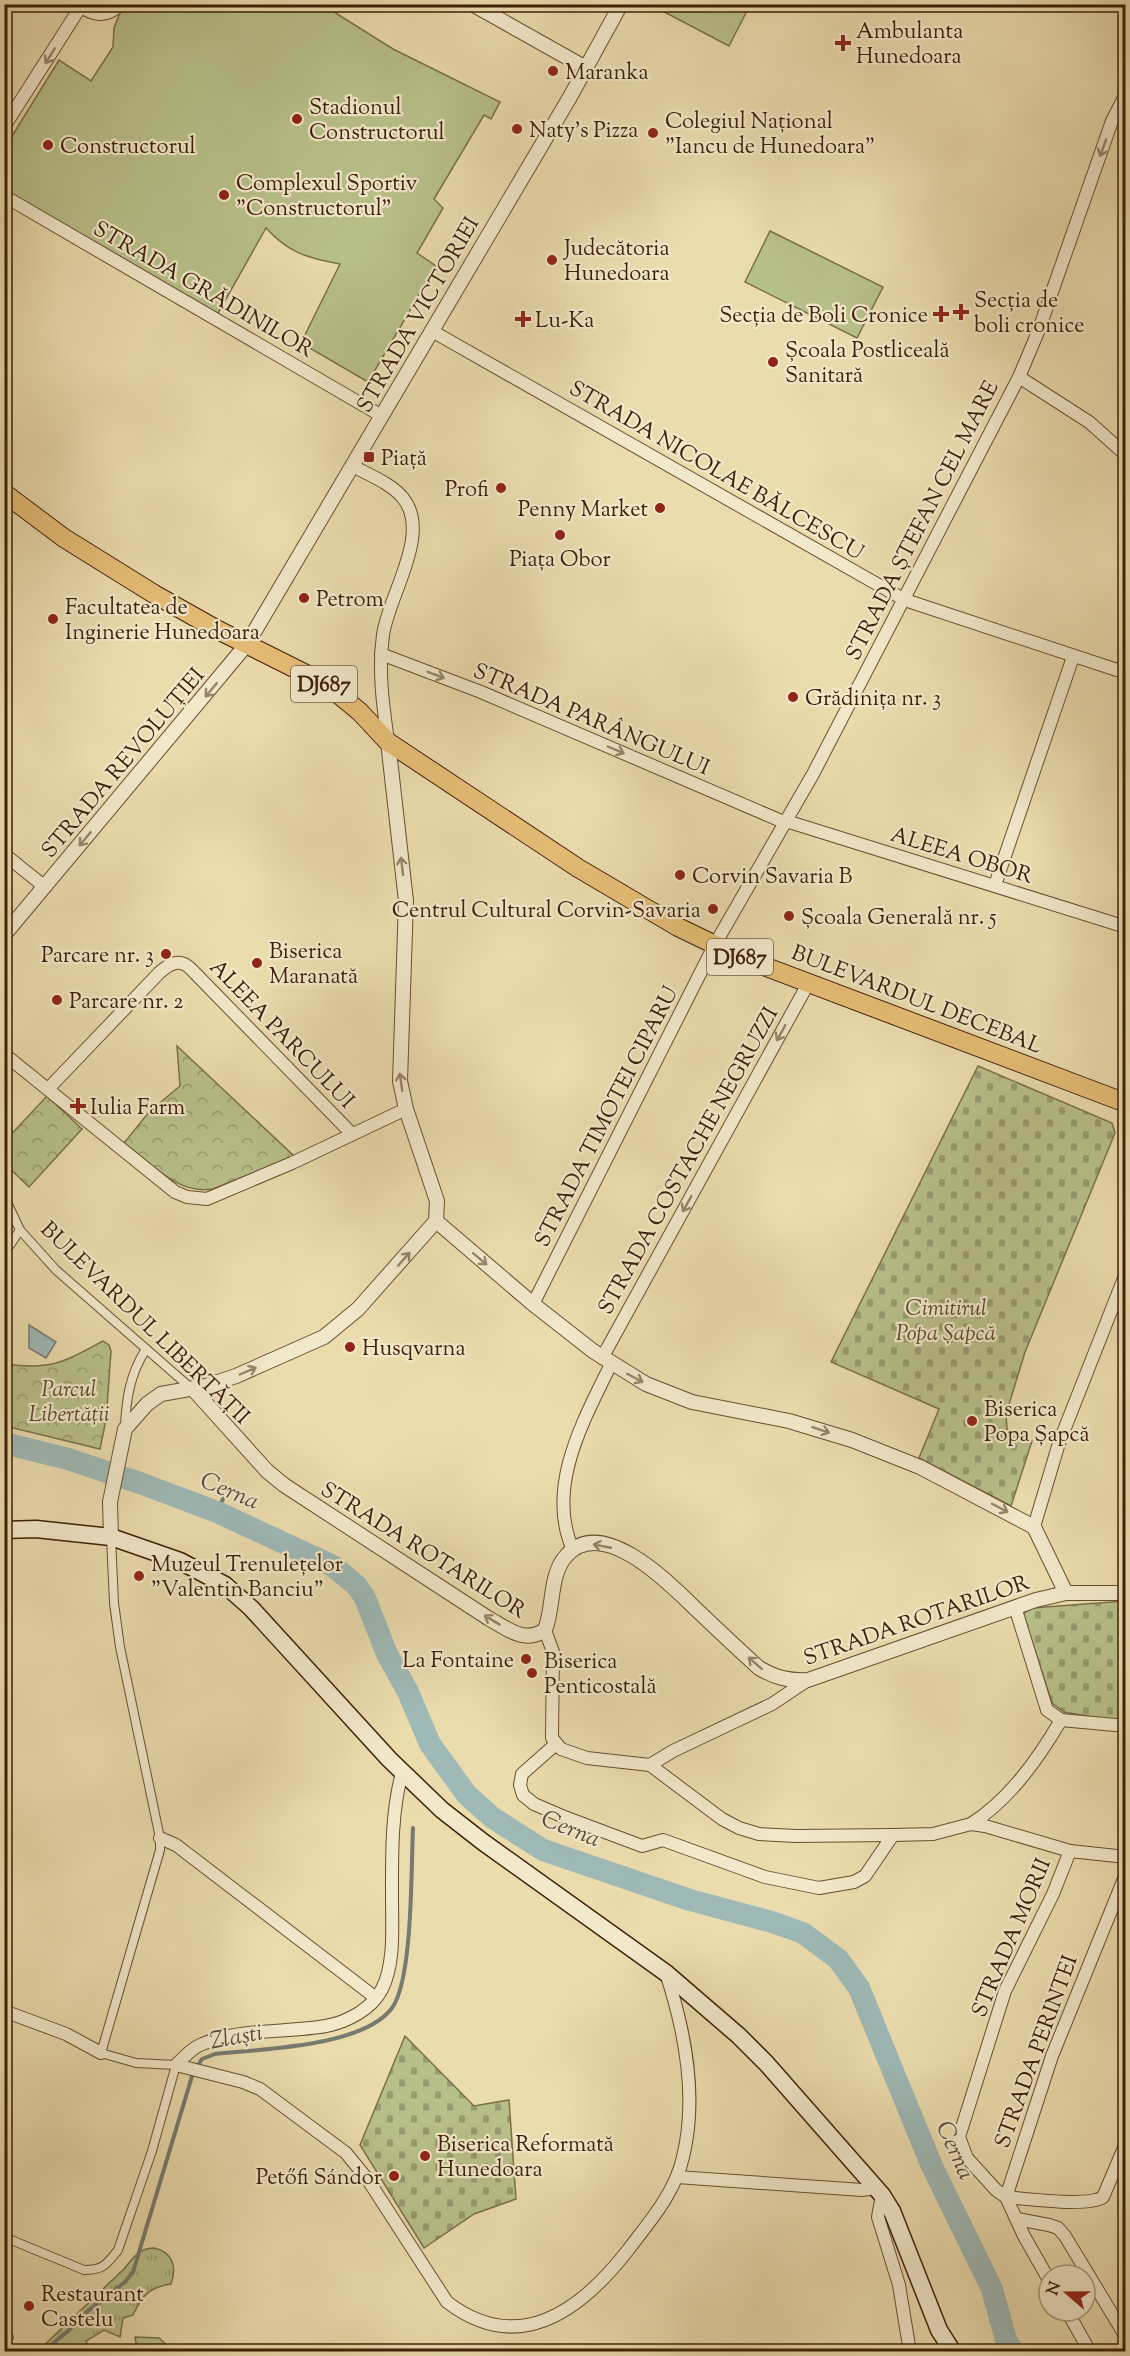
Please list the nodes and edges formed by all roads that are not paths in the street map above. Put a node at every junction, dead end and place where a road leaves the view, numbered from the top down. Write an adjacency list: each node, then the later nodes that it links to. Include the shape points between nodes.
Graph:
1 (119, 4): 4 (street, via 104,14)
2 (472, 4): 5 (street)
3 (621, 4): 5 (street, STRADA VICTORIEI)
4 (80, 5): 7 (street, one-way to 7)
5 (586, 68): 9 (street, STRADA VICTORIEI)
6 (1125, 94): 10 (street, STRADA ȘTEFAN CEL MARE, one-way to 10)
7 (4, 127)
8 (4, 196): 11 (street, STRADA GRĂDINILOR)
9 (432, 331): 11 (street, STRADA VICTORIEI); 15 (street, STRADA NICOLAE BĂLCESCU)
10 (1018, 377): 12 (street, via 1089,422); 15 (street, STRADA ȘTEFAN CEL MARE)
11 (382, 416): 13 (street, STRADA VICTORIEI)
12 (1125, 455)
13 (353, 466): 16 (street, STRADA VICTORIEI); 17 (street, via 403,498 413,523 408,559 387,614)
14 (4, 493): 16 (main road, DJ687, via 76,546 186,613)
15 (905, 600): 18 (street, STRADA NICOLAE BĂLCESCU); 21 (street, STRADA ȘTEFAN CEL MARE)
16 (247, 644): 20 (main road, DJ687, via 341,694); 24 (street, STRADA REVOLUȚIEI, one-way to 24)
17 (381, 654): 20 (street); 21 (street, STRADA PARÂNGULUI, one-way to 21, via 481,692)
18 (1073, 657): 19 (street, STRADA NICOLAE BĂLCESCU); 23 (street)
19 (1125, 674)
20 (388, 742): 27 (main road, BULEVARDUL DECEBAL / DJ687, via 578,868); 32 (street, one-way to 20, via 399,1061 406,901)
21 (786, 822): 23 (street, ALEEA OBOR); 27 (street, STRADA ȘTEFAN CEL MARE)
22 (4, 854): 24 (street)
23 (995, 885): 25 (street, ALEEA OBOR)
24 (45, 886): 26 (street, STRADA REVOLUȚIEI)
25 (1125, 927)
26 (4, 935)
27 (714, 946): 28 (main road, BULEVARDUL DECEBAL / DJ687); 39 (street, STRADA TIMOTEI CIPARU)
28 (809, 982): 31 (main road, BULEVARDUL DECEBAL / DJ687); 41 (street, STRADA COSTACHE NEGRUZZI, one-way to 41)
29 (4, 1054): 30 (street)
30 (48, 1089): 33 (street, via 175,1192 196,1198 207,1199); 33 (street, ALEEA PARCULUI, via 159,973 172,963 182,963)
31 (1125, 1103)
32 (406, 1109): 33 (street); 35 (street, via 432,1182 437,1201)
33 (352, 1134)
34 (4, 1196): 36 (street, BULEVARDUL LIBERTĂȚII)
35 (436, 1221): 39 (street, one-way to 39); 42 (street, one-way to 35, via 236,1376 324,1337 358,1309)
36 (20, 1230): 37 (street, BULEVARDUL LIBERTĂȚII); 40 (street, BULEVARDUL LIBERTĂȚII, via 56,1270)
37 (4, 1254)
38 (1125, 1273): 45 (street, via 1059,1443)
39 (533, 1304): 41 (street)
40 (146, 1349): 42 (street, BULEVARDUL LIBERTĂȚII); 43 (street, via 134,1371)
41 (606, 1361): 45 (street, one-way to 45, via 685,1400 789,1420 888,1454 957,1485); 48 (street, STRADA COSTACHE NEGRUZZI, via 570,1457 564,1518)
42 (193, 1389): 43 (street, via 161,1394 147,1404); 44 (street, BULEVARDUL LIBERTĂȚII, via 267,1471)
43 (124, 1434): 47 (street, via 110,1502)
44 (296, 1493): 52 (street, STRADA ROTARILOR, one-way to 44, via 534,1637 512,1632)
45 (1034, 1527): 49 (street)
46 (4, 1530): 47 (main road, via 36,1529)
47 (111, 1537): 58 (main road, via 180,1561 225,1585 251,1608); 61 (street, via 120,1647)
48 (573, 1550): 52 (street, STRADA ROTARILOR, via 558,1571); 53 (street, STRADA ROTARILOR, one-way to 48, via 783,1679 759,1668 654,1570 631,1554 597,1544)
49 (1066, 1593): 50 (street, STRADA ROTARILOR); 51 (street, STRADA ROTARILOR)
50 (1125, 1593)
51 (1015, 1607): 53 (street, STRADA ROTARILOR); 54 (street, via 1047,1710)
52 (545, 1630): 56 (street, via 553,1652 551,1730)
53 (808, 1680): 57 (street, via 772,1704)
54 (1061, 1720): 55 (street); 59 (street, via 1008,1794)
55 (1125, 1726)
56 (556, 1744): 57 (street, via 587,1758); 60 (street, via 522,1774 522,1795 543,1808 642,1846 663,1840 765,1877 819,1888 854,1882 865,1876)
57 (650, 1765): 60 (street, via 740,1828 796,1836)
58 (402, 1773): 65 (main road, via 492,1849); 66 (street, via 393,1853 390,1961)
59 (971, 1824): 60 (street, via 933,1834); 62 (street)
60 (892, 1835)
61 (160, 1839): 66 (street, via 176,1845); 68 (street, via 154,1877)
62 (1070, 1851): 63 (street); 73 (street, STRADA MORII, via 1005,1992 960,2130 960,2144 967,2158)
63 (1125, 1857)
64 (1125, 1874): 73 (street, STRADA PERINTEI, via 1052,2056)
65 (666, 1973): 71 (street, via 683,2037 688,2082 684,2156); 72 (main road, via 766,2063)
66 (376, 1998): 69 (street, via 349,2019 330,2025 208,2042)
67 (4, 2011): 68 (street, via 66,2034)
68 (101, 2053): 69 (street, via 136,2063)
69 (176, 2065): 75 (street, via 148,2162 117,2250 107,2264 98,2270 84,2270); 79 (street, via 260,2089 346,2153 447,2302 466,2322)
70 (1125, 2143): 73 (street, via 1100,2200)
71 (677, 2177): 72 (street); 78 (street, via 657,2211 585,2303)
72 (879, 2190): 81 (street, via 878,2217 899,2285); 82 (main road, via 892,2211 939,2330)
73 (1006, 2197): 74 (street)
74 (1017, 2219): 76 (street); 80 (street, via 1058,2228)
75 (4, 2237)
76 (1040, 2263)
77 (1074, 2323): 83 (street)
78 (543, 2334)
79 (493, 2337)
80 (1125, 2337)
81 (910, 2352)
82 (953, 2352)
83 (1090, 2352)

